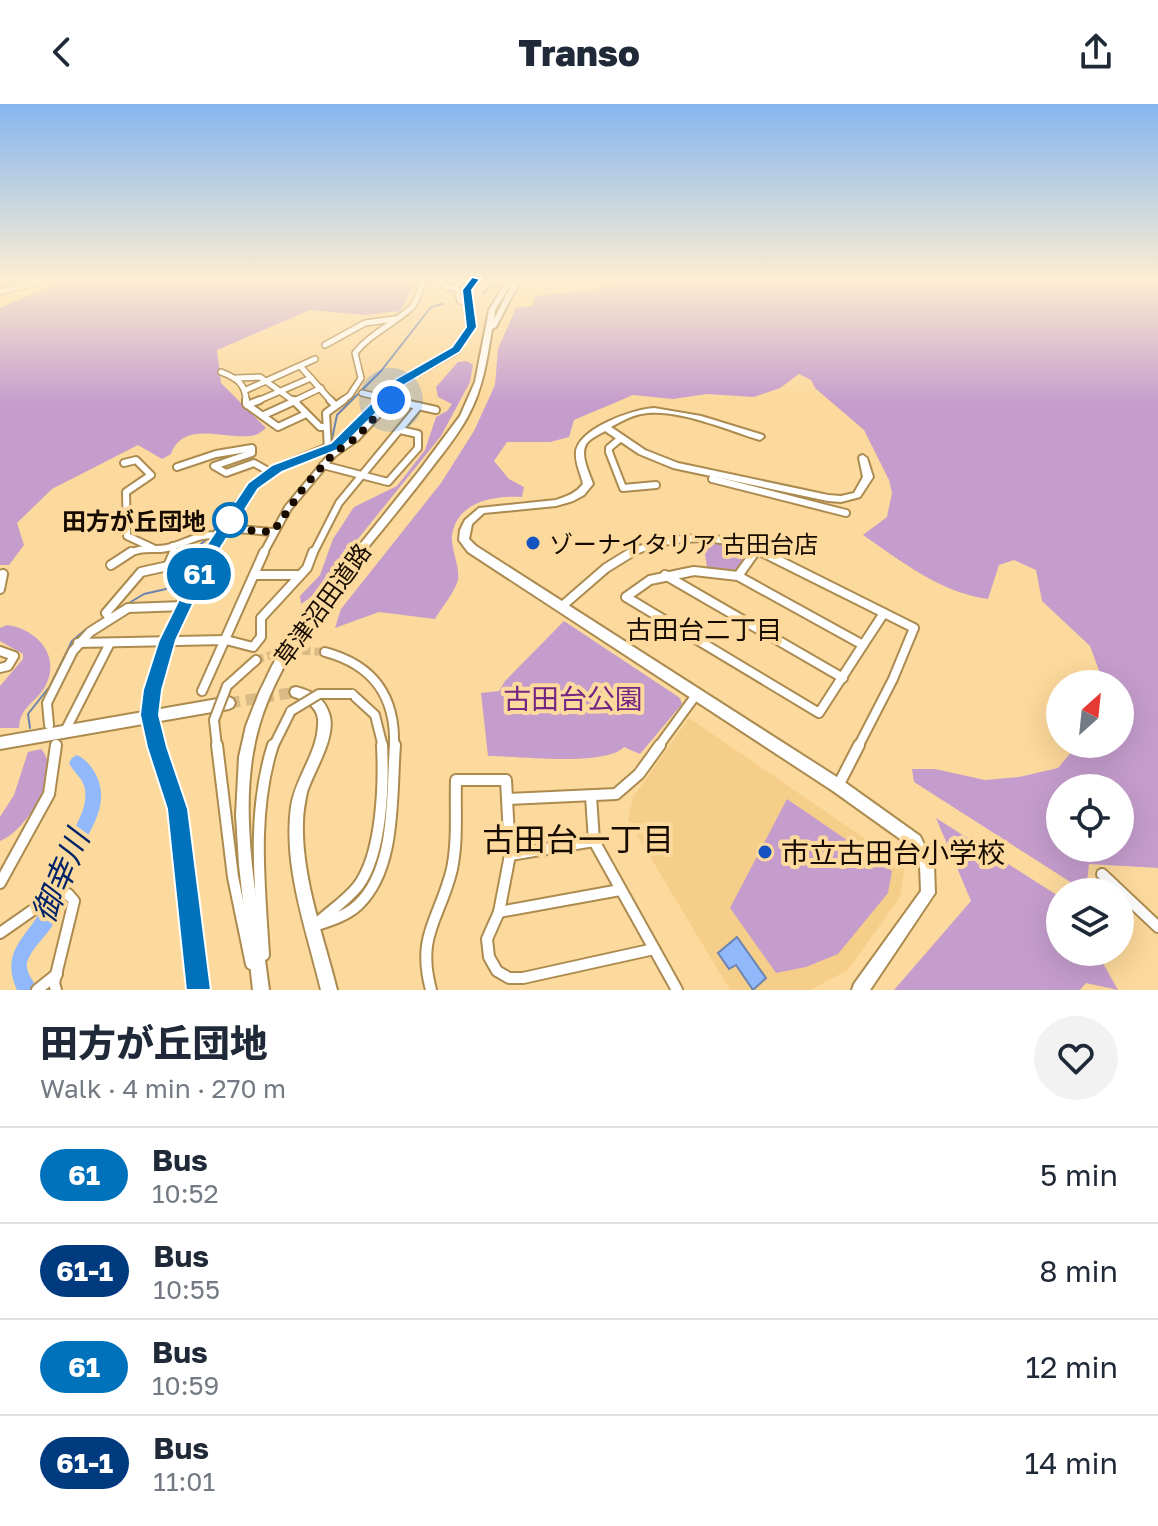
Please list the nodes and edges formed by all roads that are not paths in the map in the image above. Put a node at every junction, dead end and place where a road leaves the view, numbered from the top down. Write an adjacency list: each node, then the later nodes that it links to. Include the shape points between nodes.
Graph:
1 (366, 320): 7 (street)
2 (394, 320): 20 (street, via 362,343 355,353 361,378 350,395)
3 (470, 320): 31 (main road, via 464,342 400,382 346,438)
4 (490, 320): 6 (street)
5 (496, 320): 6 (street)
6 (487, 344): 93 (street, 草津沼田道路, via 464,416 296,633 259,701 243,788 243,826)
7 (325, 345)
8 (315, 359): 9 (street)
9 (301, 367): 12 (street); 13 (street)
10 (221, 372): 11 (street)
11 (236, 378): 13 (street, via 250,372); 15 (street)
12 (311, 378): 14 (street); 16 (street)
13 (269, 379): 15 (street); 16 (street)
14 (321, 388): 19 (street); 20 (street)
15 (246, 390): 21 (street)
16 (281, 391): 19 (street); 21 (street)
17 (362, 393): 18 (street)
18 (378, 397)
19 (292, 402): 24 (street); 25 (street)
20 (334, 404): 26 (street, via 326,413)
21 (247, 405): 25 (street)
22 (419, 406): 23 (street); 28 (street); 34 (street, via 389,400)
23 (436, 410)
24 (306, 414): 25 (street, via 278,427); 26 (street)
25 (264, 415)
26 (326, 427): 31 (street)
27 (607, 428): 29 (street, via 635,412 654,411); 30 (street); 54 (street, via 580,446 588,484 580,496 482,510 464,528 464,540 472,549)
28 (400, 430): 37 (street); 37 (street, via 418,434 418,448 394,478 388,482)
29 (760, 437)
30 (621, 438): 38 (street, via 663,462); 39 (street, via 609,452 623,488)
31 (328, 449): 36 (main road)
32 (863, 458): 38 (street, via 868,477 862,489 841,499)
33 (124, 463): 44 (street, via 136,460 149,471 150,478 126,492 124,499 127,536)
34 (323, 465): 37 (street); 42 (street)
35 (177, 467): 36 (street, via 252,448 252,453 214,466 226,473 254,463)
36 (270, 472): 41 (main road, via 253,486)
37 (361, 474): 49 (street)
38 (714, 474): 40 (street, via 712,479)
39 (656, 485)
40 (846, 513)
41 (222, 532): 42 (street); 43 (street); 53 (main road)
42 (273, 532): 48 (street)
43 (173, 546): 44 (street); 56 (street, via 171,562 141,572 106,613)
44 (153, 548): 46 (street, via 137,549)
45 (757, 550): 51 (street); 54 (street, via 696,538 646,544 609,563); 55 (street)
46 (111, 565)
47 (3, 574): 52 (street)
48 (254, 575): 49 (street); 58 (street)
49 (299, 575): 58 (street, via 261,618 258,644)
50 (665, 575): 51 (street, via 703,569); 66 (street); 66 (street, via 626,597 819,713)
51 (738, 576): 61 (street)
52 (0, 589)
53 (184, 606): 56 (street, via 128,608); 57 (main road)
54 (561, 607): 69 (street)
55 (884, 613): 61 (street); 76 (street, via 914,628)
56 (110, 618): 59 (street)
57 (168, 640): 58 (street); 60 (street); 71 (main road)
58 (226, 640): 67 (street)
59 (78, 643): 60 (street); 72 (street, via 47,703)
60 (110, 643): 73 (street)
61 (864, 645): 66 (street)
62 (0, 651): 65 (street, via 14,656)
63 (325, 652): 85 (street, via 370,672 388,697 395,728 387,842 378,875 347,914)
64 (256, 660): 93 (street, bridge, via 227,686 214,720 233,877)
65 (0, 668)
66 (843, 678)
67 (202, 691)
68 (296, 692): 85 (street, via 313,697 325,722 298,802 295,828)
69 (696, 695): 76 (street); 77 (street, via 639,774 616,794)
70 (229, 703): 71 (street)
71 (150, 715): 73 (street); 92 (main road, via 178,809)
72 (49, 725)
73 (65, 731): 74 (street)
74 (0, 743)
75 (56, 745): 82 (street, via 49,794)
76 (838, 786): 97 (street, via 915,841 930,880 923,903)
77 (591, 796): 78 (street); 79 (street)
78 (508, 799): 80 (street); 95 (street, via 506,780 456,780 453,865 423,946)
79 (594, 841): 80 (street); 83 (street)
80 (510, 855): 84 (street)
81 (1102, 874): 86 (street)
82 (0, 883)
83 (620, 890): 84 (street); 88 (street)
84 (499, 912): 88 (street, via 487,939 489,957 509,978)
85 (314, 926): 93 (street, bridge, via 356,889 376,844 382,737 375,713 352,694 332,691 318,693 291,711 277,734 262,804); 94 (street)
86 (1158, 927)
87 (0, 933): 89 (street, via 68,894 74,901)
88 (654, 949): 96 (street)
89 (58, 974): 90 (street); 91 (street)
90 (37, 990)
91 (56, 990)
92 (199, 990)
93 (261, 990)
94 (329, 990)
95 (431, 990)
96 (677, 990)
97 (860, 990)

